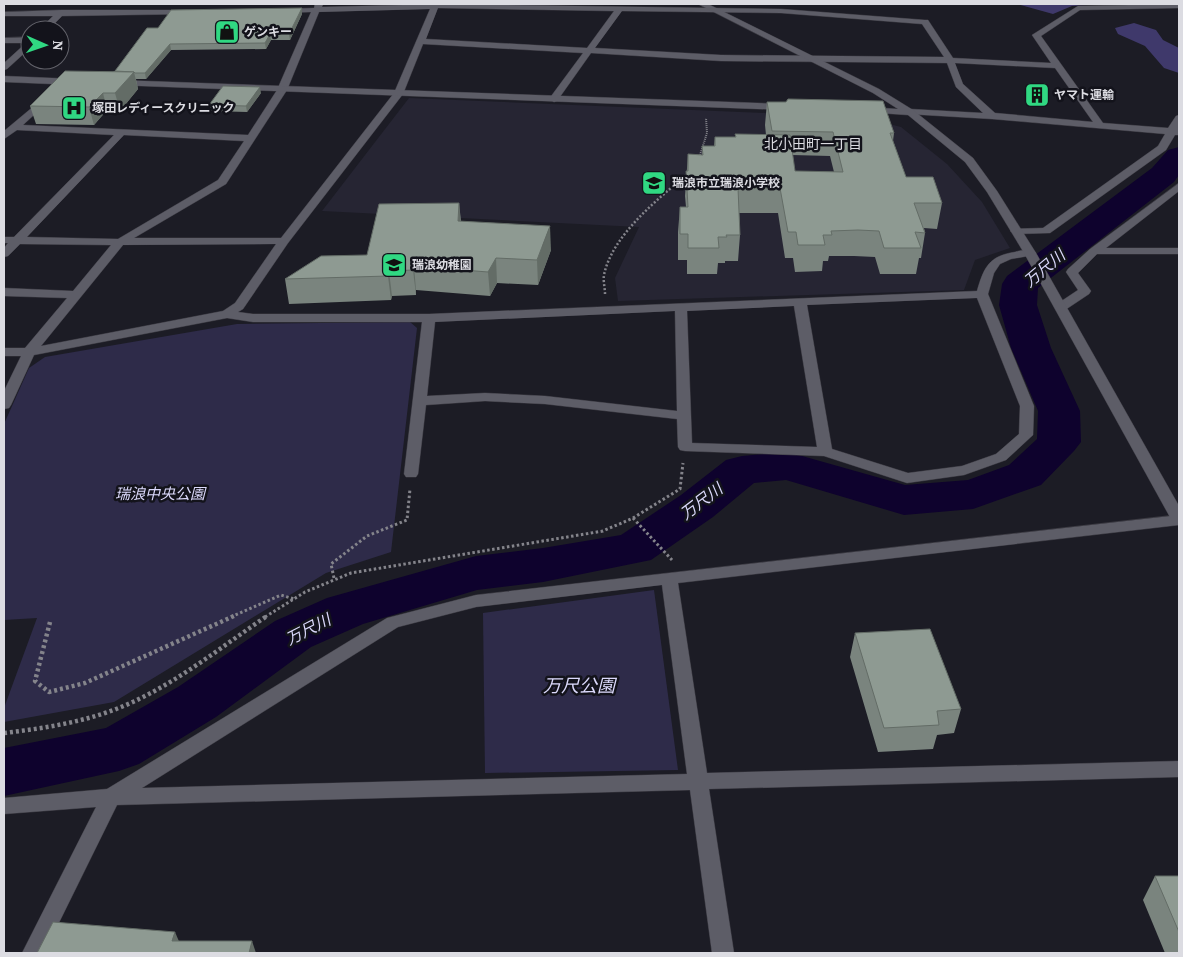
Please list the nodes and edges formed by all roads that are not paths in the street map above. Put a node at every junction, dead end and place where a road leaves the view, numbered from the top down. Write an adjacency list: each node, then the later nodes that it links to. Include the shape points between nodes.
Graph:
1 (70, 4): 14 (street)
2 (702, 4): 10 (street)
3 (436, 5): 5 (street); 7 (street); 18 (street)
4 (1116, 5): 6 (street); 23 (street, via 1078,8 1036,35)
5 (528, 6): 9 (street)
6 (1179, 6)
7 (318, 7): 11 (street); 29 (street)
8 (780, 7): 10 (street); 22 (street, via 925,22)
9 (619, 9): 10 (street); 19 (street)
10 (714, 10): 21 (street)
11 (276, 11)
12 (197, 12): 14 (street)
13 (4, 14): 14 (street)
14 (58, 14): 15 (street)
15 (52, 20)
16 (4, 40): 17 (street)
17 (20, 41)
18 (422, 42): 19 (street); 30 (street)
19 (588, 50): 21 (street, via 721,58); 31 (street)
20 (20, 52): 24 (street)
21 (807, 57): 22 (street); 34 (street, via 876,91)
22 (950, 60): 23 (street); 35 (street, via 959,85)
23 (1058, 66): 37 (street)
24 (4, 67)
25 (4, 79): 26 (street)
26 (66, 82): 27 (street); 38 (street)
27 (86, 82)
28 (105, 83): 29 (street)
29 (282, 90): 30 (street); 42 (street)
30 (398, 94): 31 (street); 47 (street)
31 (554, 99): 32 (street)
32 (795, 107)
33 (852, 110): 34 (street)
34 (910, 112): 35 (street); 44 (street, via 969,160)
35 (992, 116): 37 (street)
36 (1179, 118): 40 (street)
37 (1099, 124): 40 (street)
38 (14, 127): 39 (street); 41 (street)
39 (122, 132): 42 (street); 46 (street)
40 (1175, 132): 44 (street, via 1162,148 1046,231)
41 (4, 136)
42 (250, 138): 48 (street, via 222,182)
43 (1179, 186): 50 (street)
44 (1016, 230): 51 (street)
45 (4, 240): 46 (street)
46 (18, 240): 48 (street); 52 (street)
47 (284, 241): 48 (street); 59 (street, via 239,306)
48 (120, 242): 55 (street)
49 (1179, 250): 50 (street)
50 (1094, 251): 57 (street, via 1072,272 1085,291)
51 (1030, 253): 54 (street, via 1004,256 988,268); 57 (street)
52 (4, 254)
53 (4, 292): 55 (street)
54 (982, 294): 56 (street); 66 (street, via 1026,406 1026,435 1001,457 964,470 907,478)
55 (76, 295): 62 (street)
56 (800, 302): 58 (street); 66 (street)
57 (1061, 307): 68 (street)
58 (682, 308): 60 (street); 65 (street)
59 (227, 314): 60 (street, via 253,318); 62 (street)
60 (429, 318): 63 (street)
61 (4, 352): 62 (street)
62 (28, 352): 64 (street)
63 (419, 401): 65 (street, via 485,397 528,399); 67 (street)
64 (4, 405)
65 (684, 416): 66 (street, via 685,447)
66 (825, 452)
67 (411, 474)
68 (1179, 520): 69 (street)
69 (669, 579): 71 (street); 72 (street, via 476,601 394,622)
70 (1179, 769): 71 (street)
71 (698, 780): 72 (street); 75 (street)
72 (111, 797): 73 (street); 74 (street)
73 (4, 806)
74 (33, 953)
75 (723, 953)

